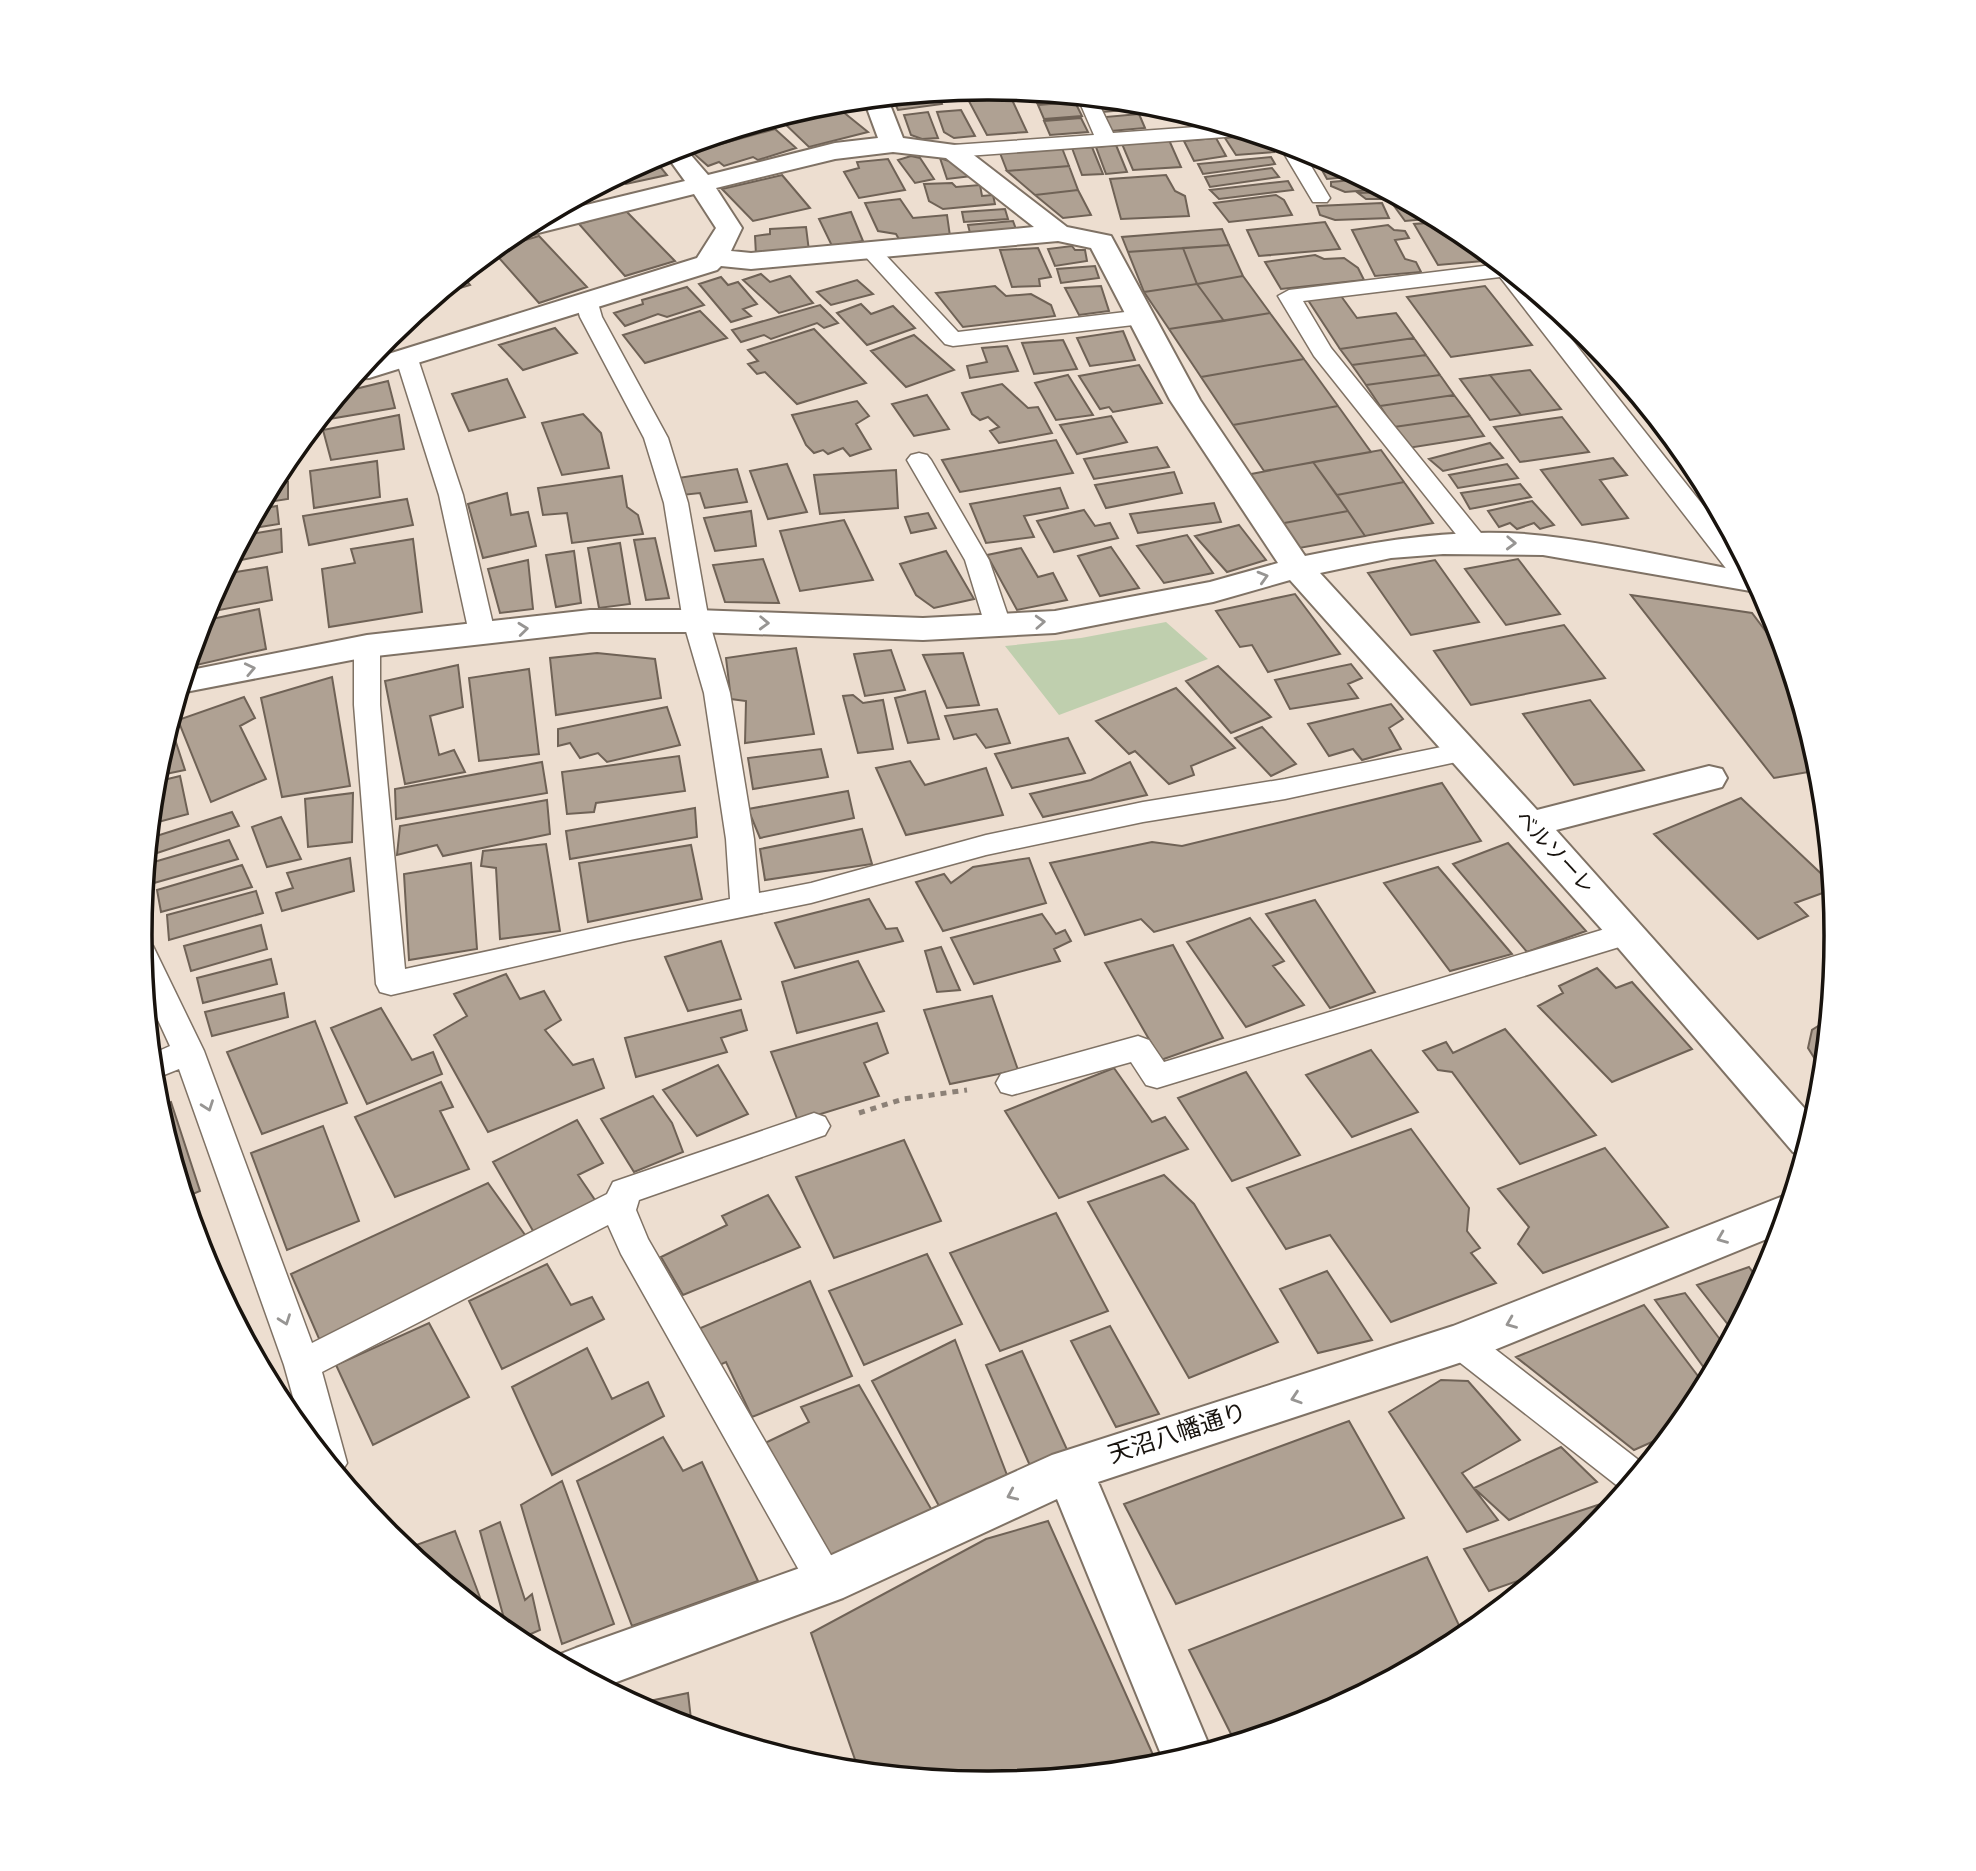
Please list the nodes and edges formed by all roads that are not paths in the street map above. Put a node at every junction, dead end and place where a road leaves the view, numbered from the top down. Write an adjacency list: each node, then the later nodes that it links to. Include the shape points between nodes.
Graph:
1 (1090, 106): 4 (lane)
2 (879, 107): 5 (street)
3 (1210, 130): 4 (lane)
4 (1106, 141): 6 (lane)
5 (893, 144): 6 (street); 9 (street, via 835,151)
6 (953, 151): 12 (street)
7 (680, 159): 9 (street)
8 (1297, 159): 10 (lane)
9 (699, 183): 11 (street); 14 (street, via 729,228)
10 (1320, 198)
11 (558, 220)
12 (1058, 233): 13 (street); 18 (street, ベルソーレ, via 1101,242)
13 (871, 251): 14 (street, via 751,261); 18 (lane, via 953,340)
14 (714, 257): 17 (street, via 708,264)
15 (1496, 271): 22 (lane, via 1289,296 1322,351)
16 (1528, 298): 23 (lane)
17 (587, 303): 19 (street); 26 (lane, via 656,438 676,503)
18 (1142, 317): 24 (street, ベルソーレ, via 1185,400)
19 (407, 359): 20 (street); 28 (lane, via 451,495)
20 (376, 367)
21 (919, 460): 27 (lane, via 977,560)
22 (1476, 543): 24 (street, via 1391,548); 25 (street, one-way to 25, via 1543,545)
23 (1734, 559)
24 (1297, 568): 27 (street, one-way to 24, via 1055,622 1213,592); 31 (street, ベルソーレ)
25 (1745, 582)
26 (696, 621): 27 (street, one-way to 27, via 923,629); 28 (street, one-way to 26, via 590,621); 34 (lane, via 717,693 740,839)
27 (998, 625)
28 (482, 633): 29 (street)
29 (367, 646): 30 (street, one-way to 29); 34 (lane, via 367,705 391,984)
30 (193, 681)
31 (1461, 752): 33 (street, ベルソーレ); 34 (lane, via 986,845)
32 (1709, 778): 33 (street)
33 (1528, 825): 35 (street, ベルソーレ)
34 (745, 906)
35 (1628, 933): 39 (lane, via 1157,1076 1138,1048); 41 (street, ベルソーレ)
36 (154, 978): 37 (lane)
37 (188, 1051): 38 (lane); 45 (lane, one-way to 45)
38 (162, 1063)
39 (1013, 1083)
40 (814, 1126): 42 (lane, via 625,1191)
41 (1800, 1131)
42 (621, 1203): 45 (lane); 49 (lane, via 619,1210 633,1244)
43 (1774, 1218): 44 (street, 天沼八幡通り, one-way to 44)
44 (1461, 1343): 47 (street, 天沼八幡通り, one-way to 47); 48 (lane)
45 (302, 1365): 46 (lane)
46 (323, 1441)
47 (1069, 1470): 49 (street, 天沼八幡通り, one-way to 49); 51 (street)
48 (1627, 1473)
49 (826, 1582): 50 (street, 天沼八幡通り)
50 (587, 1668)
51 (1184, 1748)

